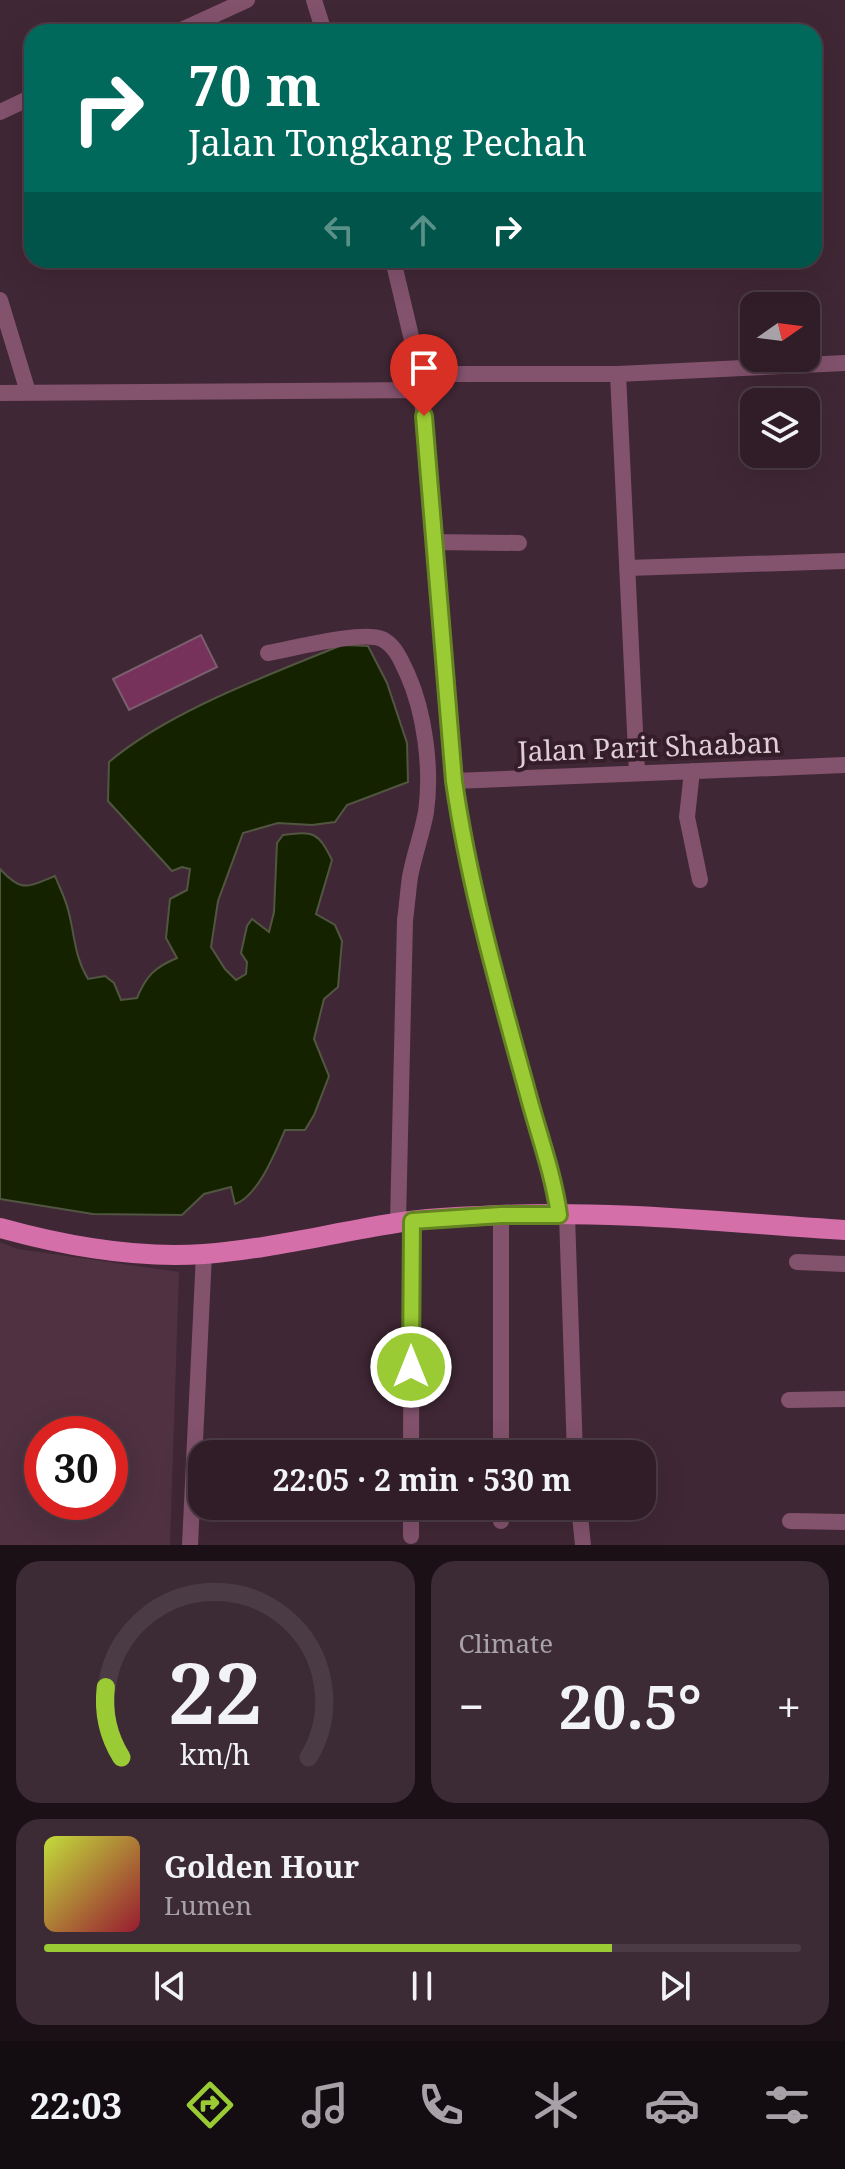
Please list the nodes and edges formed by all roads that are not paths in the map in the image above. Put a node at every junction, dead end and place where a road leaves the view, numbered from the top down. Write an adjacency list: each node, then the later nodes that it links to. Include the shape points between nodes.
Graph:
1 (247, 0): 3 (street)
2 (314, 0): 4 (street)
3 (194, 24)
4 (322, 24)
5 (24, 101): 6 (street)
6 (0, 112)
7 (395, 268): 11 (street)
8 (0, 300): 12 (street)
9 (845, 363): 10 (street)
10 (618, 374): 11 (street); 17 (street)
11 (421, 382): 12 (street, via 185,394); 14 (street)
12 (28, 392): 13 (street)
13 (0, 393)
14 (435, 542): 15 (street); 22 (street)
15 (519, 543)
16 (845, 561): 17 (street)
17 (627, 568): 20 (street)
18 (268, 653): 26 (street, via 358,637 381,639 395,649 411,682 428,783 405,920)
19 (845, 765): 21 (street, Jalan Parit Shaaban)
20 (637, 773): 21 (street, Jalan Parit Shaaban); 22 (street, Jalan Parit Shaaban)
21 (691, 778): 23 (street, via 687,817)
22 (454, 781): 25 (street, via 480,916)
23 (700, 880)
24 (501, 1215): 25 (main road); 26 (main road); 35 (street)
25 (563, 1215): 28 (main road); 36 (street)
26 (405, 1222): 29 (main road); 34 (street)
27 (0, 1228): 29 (main road, via 94,1248)
28 (845, 1230)
29 (204, 1254): 42 (street)
30 (797, 1262): 31 (street)
31 (845, 1264)
32 (845, 1399): 33 (street)
33 (789, 1400)
34 (411, 1440)
35 (501, 1440)
36 (574, 1440)
37 (411, 1520): 41 (street)
38 (580, 1520): 43 (street)
39 (790, 1521): 40 (street)
40 (845, 1522)
41 (411, 1536)
42 (190, 1545)
43 (583, 1545)

